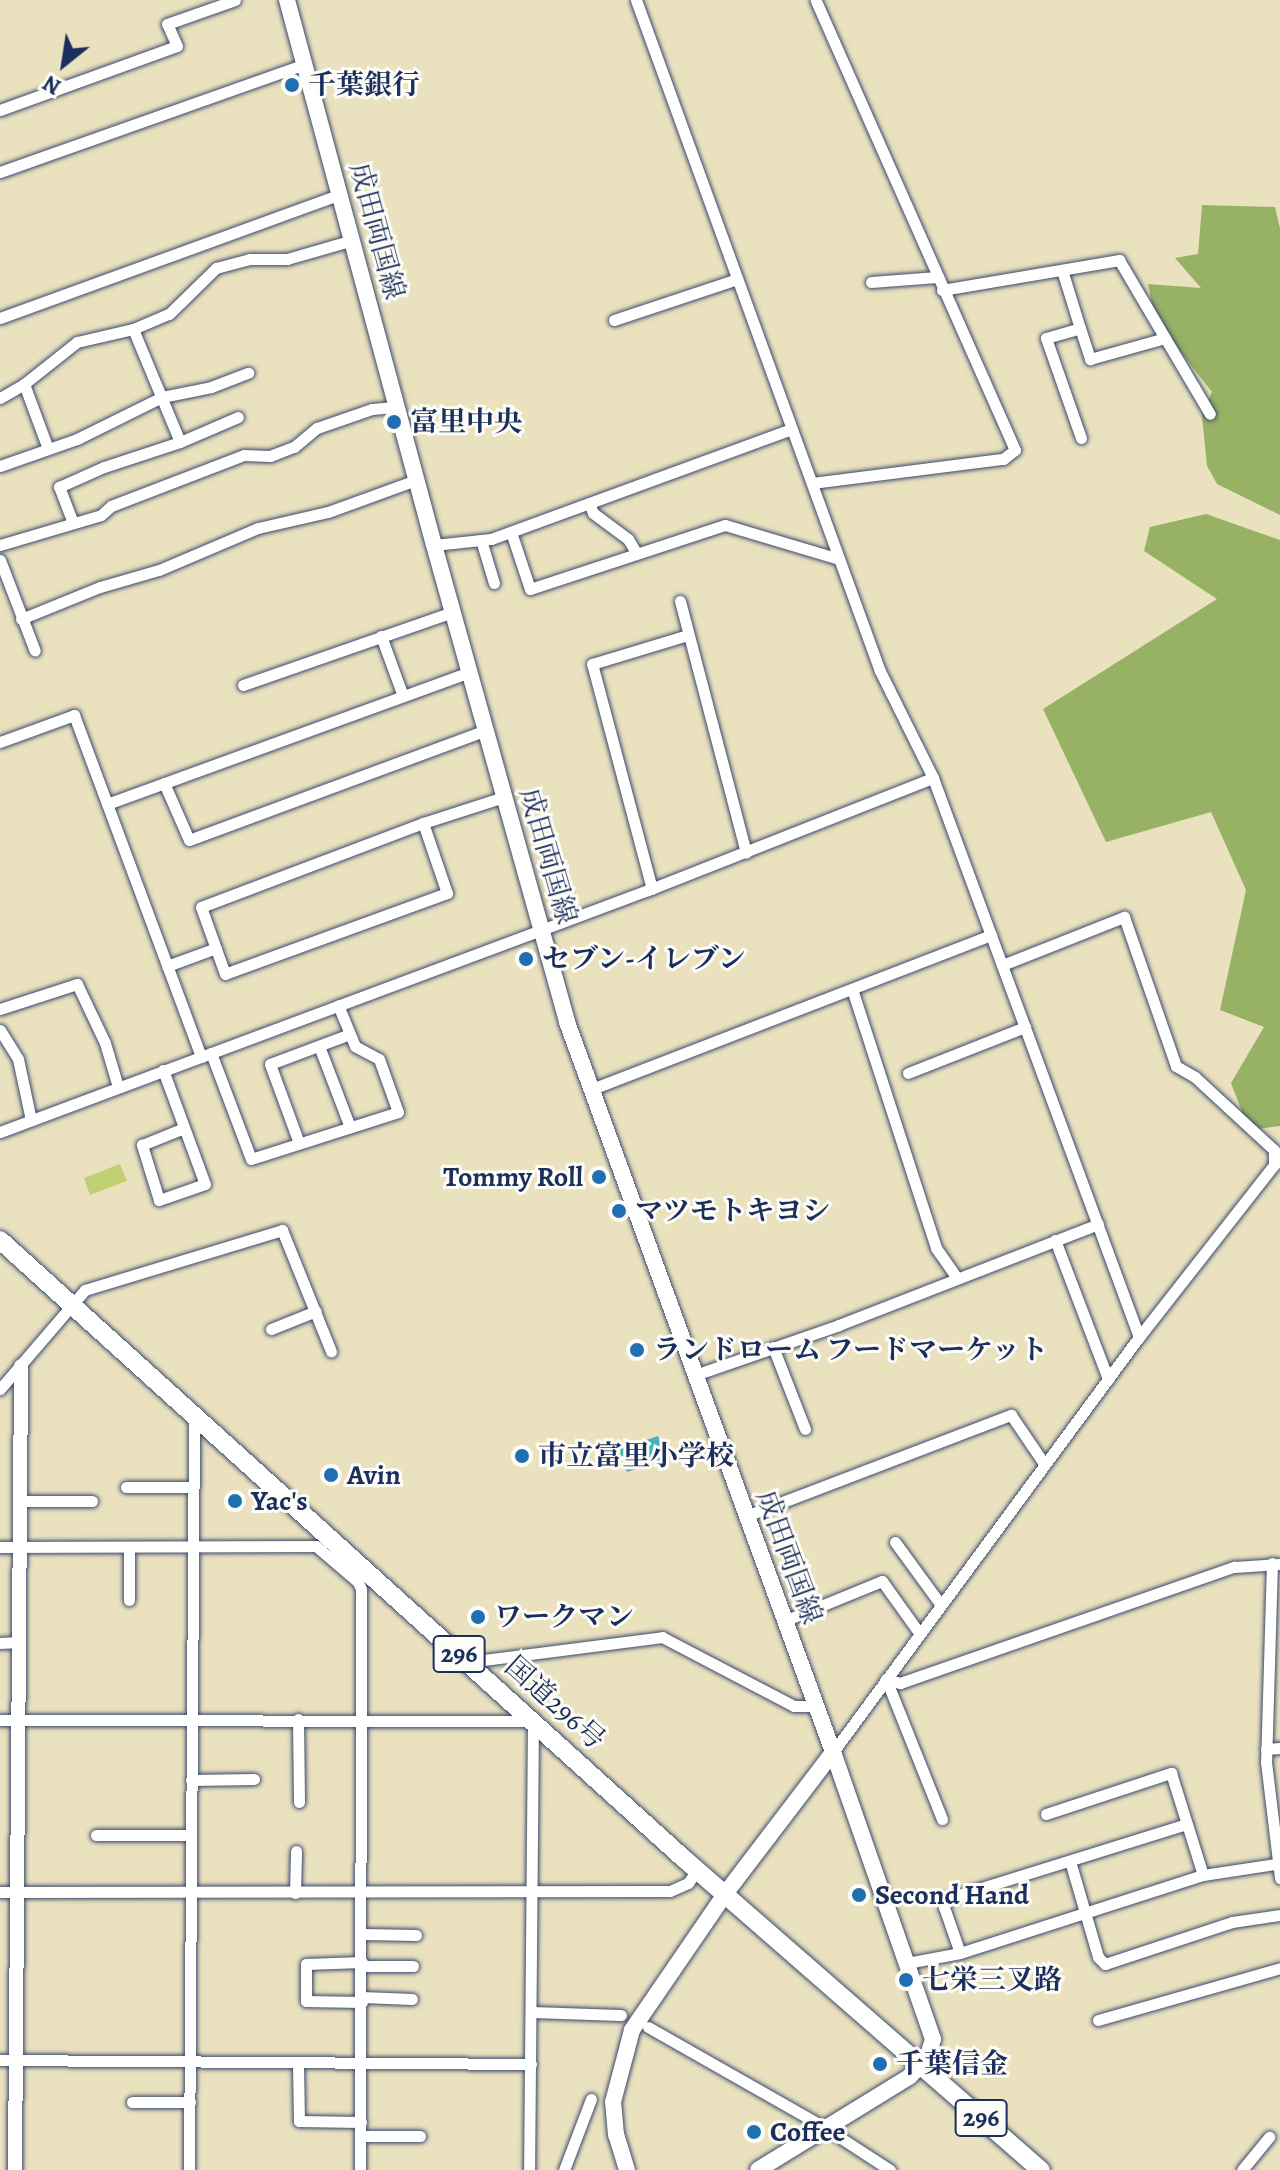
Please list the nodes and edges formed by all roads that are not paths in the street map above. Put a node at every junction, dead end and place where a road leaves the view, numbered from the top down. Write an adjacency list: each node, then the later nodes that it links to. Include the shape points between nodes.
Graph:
1 (235, 0): 6 (street, via 167,24 177,46)
2 (287, 0): 5 (main road, 成田両国線)
3 (636, 0): 12 (street)
4 (816, 0): 11 (street)
5 (305, 64): 7 (street); 8 (main road, 成田両国線)
6 (0, 110)
7 (0, 172)
8 (341, 194): 9 (main road, 成田両国線); 15 (street)
9 (353, 240): 18 (street, via 287,259 249,259 216,268 169,314); 24 (main road, 成田両国線)
10 (1062, 270): 14 (street); 17 (street); 19 (street, via 1119,260)
11 (937, 277): 13 (street); 14 (street)
12 (737, 279): 16 (street); 27 (street)
13 (871, 282)
14 (942, 290): 33 (street, via 1015,450 1003,459)
15 (0, 318)
16 (614, 320)
17 (1080, 328): 19 (street, via 1090,359); 28 (street, via 1046,338)
18 (133, 329): 21 (street, via 77,342); 22 (street)
19 (1165, 338): 25 (street)
20 (248, 373): 22 (street)
21 (24, 384): 23 (street); 30 (street)
22 (162, 397): 29 (street); 30 (street)
23 (0, 398)
24 (397, 407): 32 (main road, 成田両国線); 35 (street, via 372,409 317,428 282,452 244,455)
25 (1210, 414)
26 (238, 417): 29 (street)
27 (792, 429): 33 (street); 34 (street)
28 (1081, 438)
29 (180, 442): 35 (street, via 59,487)
30 (48, 449): 31 (street)
31 (0, 466)
32 (416, 480): 39 (main road, 成田両国線); 46 (street, via 328,512 265,525)
33 (812, 483): 41 (street)
34 (589, 503): 36 (street); 40 (street)
35 (73, 523): 38 (street)
36 (511, 532): 37 (street); 40 (street, via 530,589)
37 (481, 540): 39 (street); 43 (street)
38 (0, 545)
39 (434, 545): 45 (main road, 成田両国線)
40 (637, 554): 41 (street, via 725,525)
41 (839, 559): 55 (street, via 880,671)
42 (0, 560): 46 (street)
43 (494, 583)
44 (680, 601): 47 (street)
45 (453, 612): 48 (street); 50 (main road, 成田両国線)
46 (21, 619): 49 (street)
47 (688, 635): 60 (street); 61 (street, via 592,664)
48 (381, 636): 51 (street); 52 (street)
49 (35, 651)
50 (470, 672): 52 (street); 53 (main road, 成田両国線)
51 (243, 685)
52 (403, 696): 56 (street)
53 (486, 730): 56 (street, via 189,840); 57 (main road, 成田両国線)
54 (0, 742): 58 (street, via 74,715)
55 (933, 778): 60 (street); 63 (street)
56 (164, 783): 58 (street)
57 (504, 797): 59 (street); 62 (main road, 成田両国線)
58 (107, 804): 66 (street)
59 (423, 823): 64 (street, via 201,907); 64 (street, via 447,893 225,974)
60 (746, 852): 61 (street)
61 (652, 889): 62 (street)
62 (541, 929): 68 (street); 78 (main road, 成田両国線)
63 (991, 935): 65 (street); 67 (street)
64 (216, 948): 66 (street)
65 (1002, 965): 70 (street); 91 (street, via 1124,917 1176,1066 1195,1077 1274,1150 1274,1165)
66 (167, 966): 74 (street)
67 (852, 989): 78 (street); 87 (street, via 936,1248)
68 (338, 1005): 72 (street); 74 (street)
69 (0, 1009): 77 (street, via 77,984 105,1043)
70 (1025, 1027): 76 (street); 84 (street)
71 (0, 1030): 79 (street, via 18,1059)
72 (350, 1034): 73 (street); 80 (street, via 355,1046 379,1059 398,1112)
73 (319, 1046): 80 (street); 83 (street, via 270,1064)
74 (206, 1055): 75 (street); 83 (street, via 251,1159)
75 (163, 1070): 77 (street); 81 (street)
76 (908, 1073)
77 (118, 1087): 79 (street)
78 (592, 1089): 95 (main road, 成田両国線)
79 (31, 1120): 82 (street)
80 (350, 1127): 83 (street)
81 (184, 1128): 81 (street, via 205,1184 159,1200 142,1145)
82 (0, 1132)
83 (299, 1143)
84 (1098, 1224): 86 (street); 91 (street)
85 (0, 1240): 88 (highway, 国道296号 / 296)
86 (1055, 1240): 87 (street); 96 (street)
87 (957, 1278): 92 (street)
88 (71, 1305): 89 (street, via 85,1290 282,1230); 94 (street); 98 (highway, 国道296号 / 296)
89 (316, 1311): 90 (street); 93 (street)
90 (271, 1329)
91 (1139, 1337): 96 (street)
92 (773, 1347): 95 (street); 99 (street)
93 (331, 1351)
94 (21, 1366): 97 (street); 103 (street)
95 (695, 1375): 105 (main road, 成田両国線)
96 (1108, 1379): 100 (street)
97 (0, 1389)
98 (194, 1414): 102 (street); 111 (highway, 国道296号 / 296)
99 (805, 1429)
100 (1045, 1465): 105 (street, via 1011,1415); 114 (street)
101 (126, 1487): 102 (street)
102 (191, 1487): 110 (street)
103 (20, 1501): 104 (street); 108 (street)
104 (92, 1501)
105 (746, 1516): 115 (main road, 成田両国線)
106 (895, 1542): 114 (street)
107 (0, 1547): 108 (street)
108 (20, 1547): 109 (street); 117 (street)
109 (129, 1547): 110 (street); 113 (street)
110 (192, 1548): 111 (street, via 316,1546); 123 (street)
111 (338, 1554): 120 (highway, 国道296号 / 296); 125 (street, via 361,1589)
112 (1276, 1564): 119 (street); 121 (street, via 1234,1567 900,1683)
113 (129, 1600)
114 (941, 1605): 116 (street)
115 (784, 1621): 116 (street, via 882,1581); 122 (main road, 成田両国線)
116 (920, 1634): 121 (street)
117 (19, 1642): 118 (street); 127 (street)
118 (0, 1643)
119 (1274, 1661): 130 (street)
120 (468, 1662): 122 (street, via 662,1637 794,1706); 128 (highway, 国道296号 / 296)
121 (886, 1679): 131 (street); 136 (street)
122 (816, 1706): 131 (main road, 成田両国線)
123 (192, 1718): 124 (street); 127 (street); 133 (street)
124 (298, 1719): 125 (street); 134 (street)
125 (361, 1719): 128 (street); 150 (street)
126 (0, 1720): 127 (street)
127 (18, 1721): 147 (street)
128 (533, 1721): 143 (highway, 国道296号 / 296); 151 (street)
129 (1280, 1748): 130 (street)
130 (1266, 1749): 142 (street)
131 (833, 1752): 152 (main road); 158 (main road, 成田両国線)
132 (254, 1779): 133 (street)
133 (191, 1780): 139 (street)
134 (299, 1802)
135 (1046, 1814): 137 (street, via 1171,1773)
136 (942, 1819)
137 (1187, 1824): 141 (street); 144 (street)
138 (96, 1835): 139 (street)
139 (191, 1835): 148 (street)
140 (296, 1851): 149 (street)
141 (1070, 1861): 153 (street); 157 (street, via 946,1899)
142 (1276, 1864): 144 (street); 145 (street)
143 (697, 1870): 151 (street, via 679,1890); 152 (highway, 国道296号 / 296)
144 (1203, 1875): 153 (street)
145 (1280, 1878)
146 (0, 1892): 147 (street)
147 (18, 1892): 148 (street); 168 (street)
148 (191, 1893): 149 (street); 170 (street)
149 (295, 1893): 150 (street)
150 (362, 1893): 151 (street); 155 (street)
151 (533, 1893): 164 (street)
152 (725, 1894): 173 (highway, 国道296号 / 296); 187 (main road, via 632,2030 613,2102)
153 (1085, 1915): 154 (street, via 1105,1964 1232,1922); 157 (street)
154 (1280, 1915)
155 (362, 1934): 156 (street); 159 (street)
156 (416, 1935)
157 (960, 1953): 158 (street)
158 (907, 1963): 173 (main road, 成田両国線, via 933,2039)
159 (362, 1964): 160 (street); 163 (street); 163 (street, via 306,1964 306,2001)
160 (413, 1966)
161 (1280, 1968): 166 (street)
162 (412, 1999): 163 (street)
163 (362, 2000): 169 (street)
164 (531, 2012): 165 (street); 172 (street)
165 (621, 2015)
166 (1098, 2020)
167 (648, 2027): 178 (street)
168 (8, 2060): 170 (street); 182 (street)
169 (363, 2063): 171 (street); 172 (street); 177 (street)
170 (191, 2064): 171 (street); 176 (street)
171 (298, 2064): 177 (street, via 299,2121)
172 (531, 2064): 185 (street)
173 (920, 2067): 178 (main road); 190 (highway, 国道296号 / 296)
174 (591, 2099): 186 (street)
175 (132, 2102): 176 (street)
176 (190, 2102): 183 (street)
177 (361, 2122): 179 (street)
178 (824, 2127): 188 (main road); 189 (street)
179 (360, 2136): 180 (street); 184 (street)
180 (420, 2136)
181 (1269, 2137): 191 (street)
182 (15, 2170)
183 (189, 2170)
184 (360, 2170)
185 (529, 2170)
186 (564, 2170)
187 (627, 2170)
188 (758, 2170)
189 (890, 2170)
190 (1041, 2170)
191 (1242, 2170)

